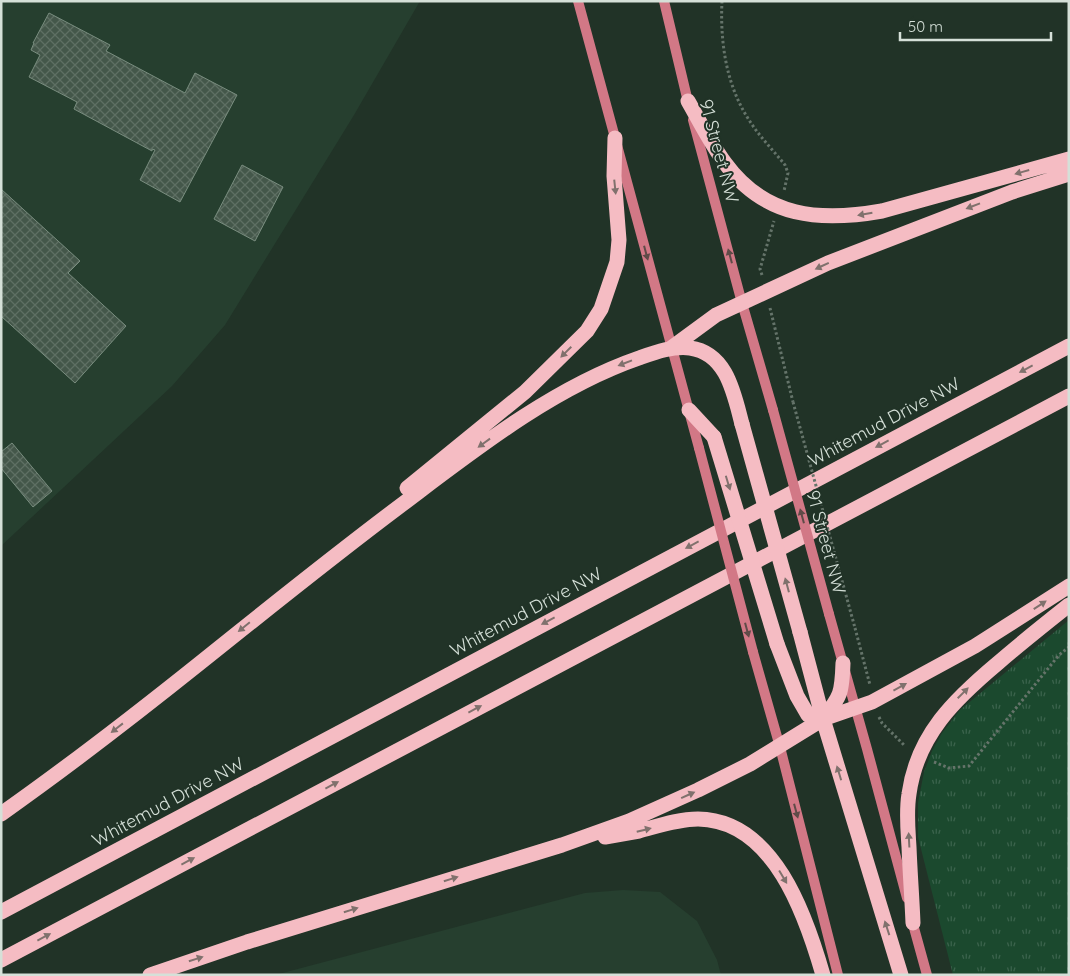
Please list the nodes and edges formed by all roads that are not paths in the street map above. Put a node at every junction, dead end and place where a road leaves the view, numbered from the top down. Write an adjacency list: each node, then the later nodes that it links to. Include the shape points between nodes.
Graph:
1 (578, 1): 4 (main road)
2 (664, 1): 3 (main road, 91 Street NW)
3 (688, 101): 5 (highway, one-way to 3, via 882,211 854,216 817,216 778,208 747,189 724,163); 7 (main road, 91 Street NW, one-way to 3)
4 (615, 138): 9 (main road, one-way to 9); 14 (highway, one-way to 14, via 617,262 600,309 587,331 525,392)
5 (1069, 159)
6 (1069, 174): 7 (highway, one-way to 7, via 1012,192 828,263)
7 (742, 303): 9 (highway, via 716,315); 15 (main road, 91 Street NW, one-way to 7, bridge)
8 (1069, 346): 21 (highway, Whitemud Drive NW, one-way to 21)
9 (671, 348): 11 (main road); 14 (highway, one-way to 14, via 599,373 531,412 453,466); 17 (highway, one-way to 9, bridge, via 727,376 718,361 706,354 692,348)
10 (1069, 396): 23 (highway, one-way to 10)
11 (688, 410): 17 (highway, one-way to 17, bridge, via 714,437 777,644 797,696 808,714); 18 (main road, one-way to 18, bridge)
12 (1069, 586): 16 (highway, one-way to 12, via 975,646)
13 (1069, 605): 22 (highway, one-way to 13, via 908,795 919,756 953,704)
14 (270, 606): 19 (highway, one-way to 19, via 105,737)
15 (842, 663): 16 (main road, 91 Street NW); 17 (highway, via 842,687 837,701)
16 (856, 708): 17 (highway); 22 (main road, 91 Street NW)
17 (823, 719): 18 (highway); 27 (highway, one-way to 17)
18 (780, 747): 20 (highway, one-way to 18, via 629,821 698,790); 26 (main road, one-way to 26)
19 (1, 814)
20 (562, 845): 24 (highway, one-way to 20); 25 (highway, one-way to 25, via 689,820 708,820 729,826 758,844 781,872 810,932)
21 (1, 912)
22 (913, 923): 28 (main road, 91 Street NW)
23 (1, 960)
24 (150, 975)
25 (823, 975)
26 (838, 975)
27 (901, 975)
28 (927, 975)

